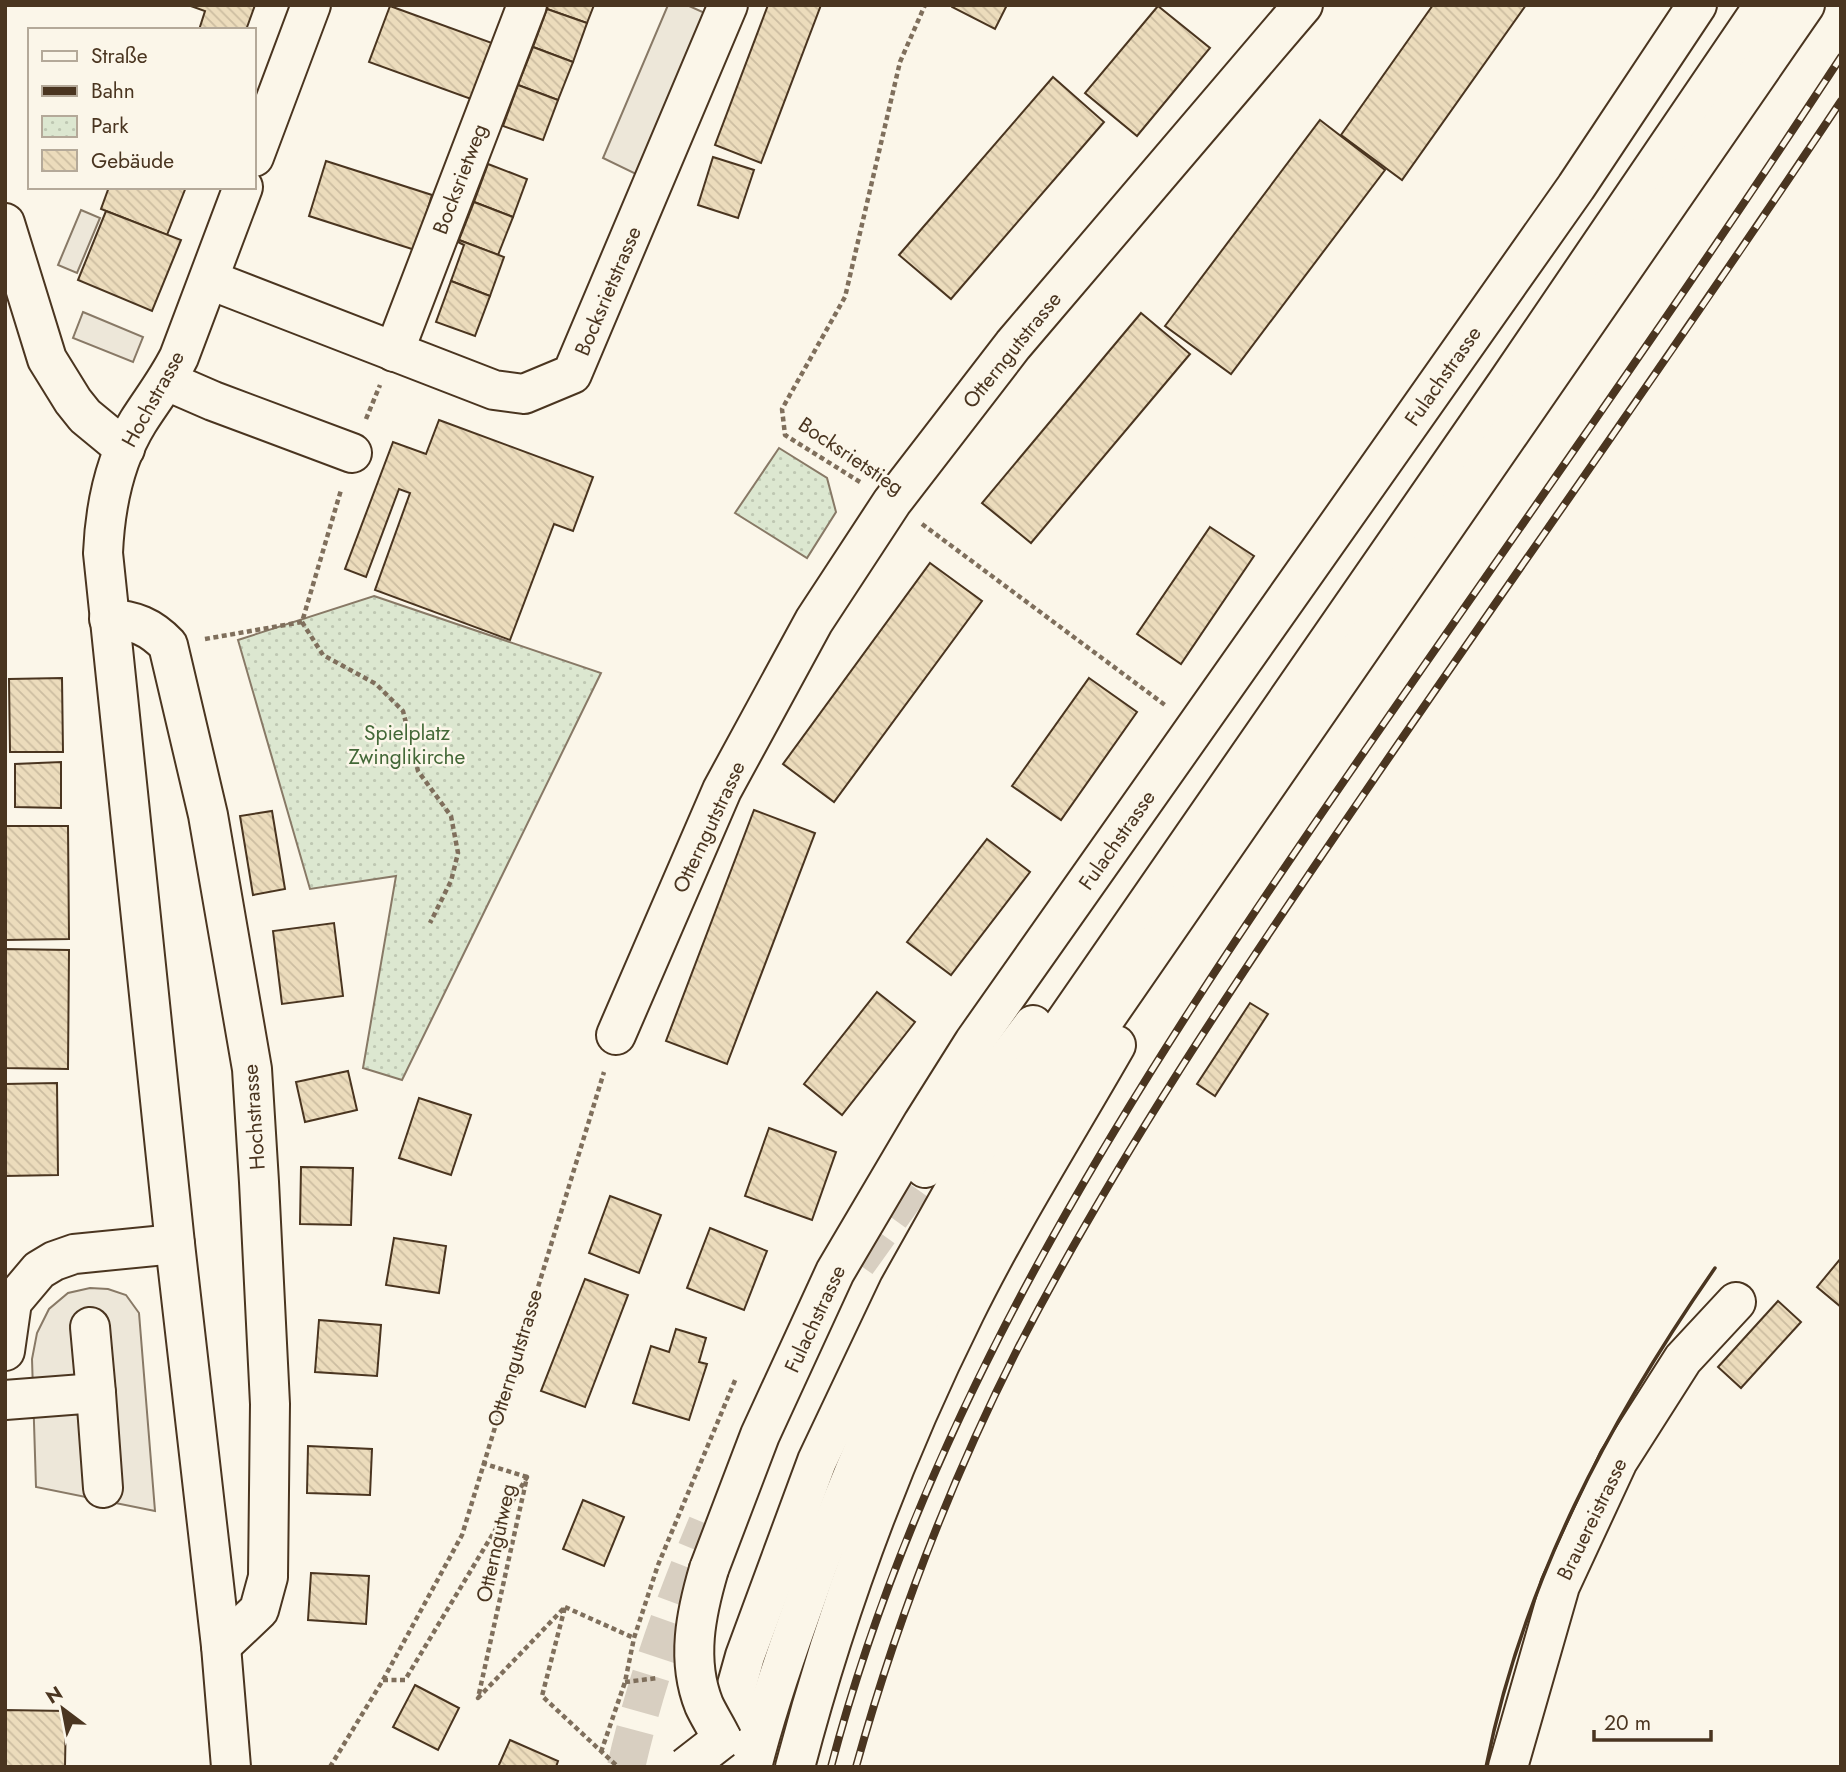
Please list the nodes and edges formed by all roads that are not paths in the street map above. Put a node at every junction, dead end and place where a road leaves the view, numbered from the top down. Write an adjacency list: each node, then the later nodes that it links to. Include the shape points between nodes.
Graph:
1 (311, 5): 8 (main road)
2 (527, 5): 12 (main road, Bocksrietweg)
3 (728, 5): 12 (main road, Bocksrietstrasse, via 572,374 524,394 494,390)
4 (1303, 5): 19 (main road, Otterngutstrasse, via 1013,345 892,502 814,621 722,790)
5 (1697, 5): 29 (main road, Fulachstrasse, bridge, via 1576,187 974,1042 835,1272 760,1436 700,1600 694,1639 696,1673)
6 (1764, 5): 17 (main road)
7 (1805, 5): 18 (main road)
8 (256, 152)
9 (242, 189): 11 (main road, Hochstrasse)
10 (7, 235): 14 (main road, via 47,359 85,416)
11 (210, 280): 12 (main road, Bocksrietstrasse); 13 (main road, Hochstrasse)
12 (394, 352)
13 (167, 381): 14 (main road, Hochstrasse); 15 (main road)
14 (125, 449): 16 (main road, Hochstrasse, via 105,522)
15 (352, 453)
16 (109, 619): 21 (main road, Hochstrasse); 28 (main road, Hochstrasse, via 145,626 168,645 208,815 250,1055 270,1404 268,1577 259,1610)
17 (1255, 745): 20 (main road); 29 (main road, via 976,1151 910,1267 796,1514 745,1657)
18 (1265, 786): 32 (main road, via 1091,1039 997,1188 942,1287 888,1394 831,1525); 33 (main road, via 1010,1227 931,1383 840,1614)
19 (616, 1035)
20 (925, 1168)
21 (175, 1244): 24 (main road, via 74,1254 46,1266 12,1302); 28 (main road, Hochstrasse)
22 (1736, 1302): 34 (main road, Brauereistrasse, via 1683,1359 1618,1461 1560,1586)
23 (90, 1327): 25 (main road)
24 (5, 1351)
25 (96, 1393): 26 (main road); 27 (main road)
26 (5, 1400)
27 (103, 1488)
28 (221, 1646): 30 (main road, Hochstrasse)
29 (727, 1758): 31 (main road, bridge)
30 (231, 1767)
31 (687, 1767)
32 (752, 1767)
33 (795, 1767)
34 (1508, 1767)

